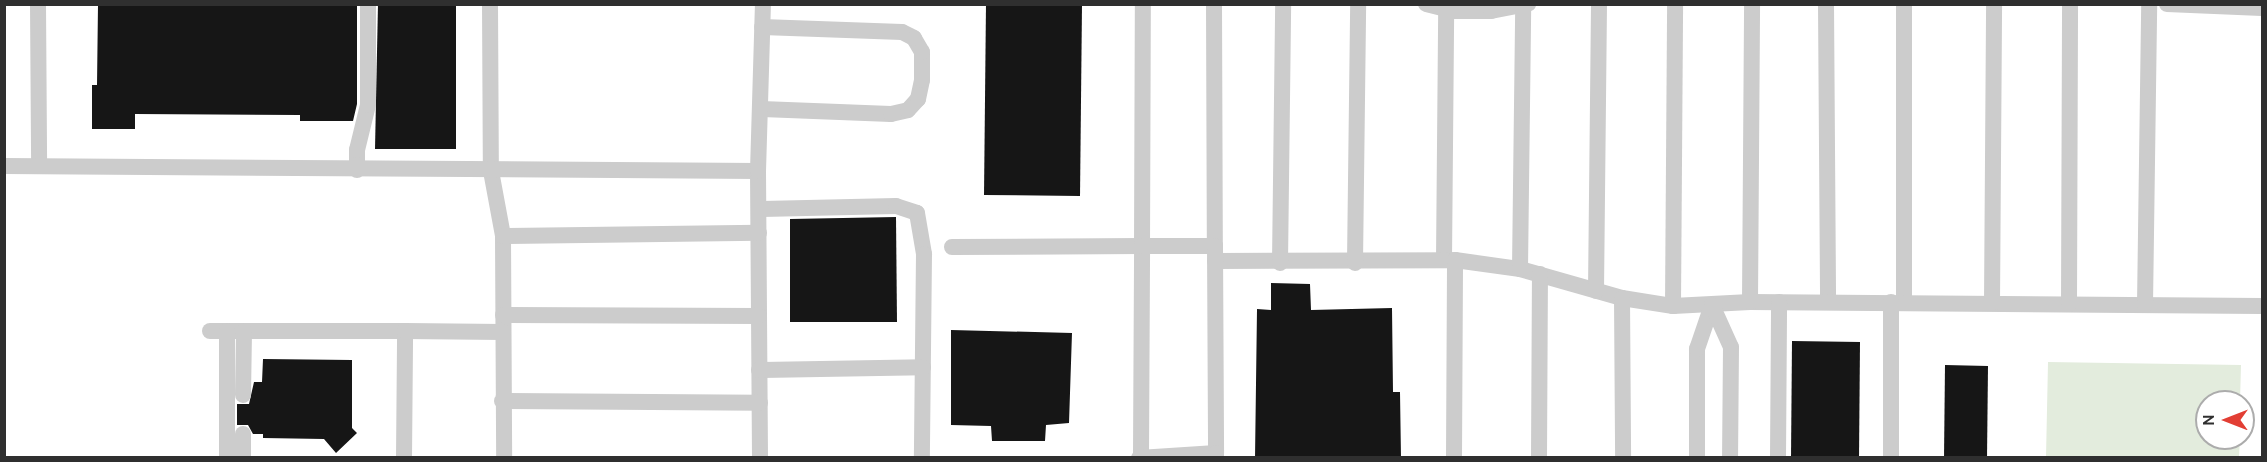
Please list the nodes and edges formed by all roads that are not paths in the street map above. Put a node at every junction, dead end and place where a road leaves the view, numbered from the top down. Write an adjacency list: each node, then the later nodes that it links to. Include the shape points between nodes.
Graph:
1 (38, 4): 25 (lane)
2 (368, 4): 26 (lane, via 368,105 357,150)
3 (490, 4): 27 (lane)
4 (763, 4): 22 (lane)
5 (1143, 4): 33 (lane)
6 (1214, 4): 34 (lane)
7 (1283, 4): 36 (lane)
8 (1358, 4): 37 (lane)
9 (1426, 4): 21 (lane)
10 (1599, 4): 40 (lane)
11 (1675, 4): 50 (lane)
12 (1752, 4): 42 (lane)
13 (1826, 4): 44 (lane)
14 (1904, 4): 45 (lane)
15 (1994, 4): 46 (lane)
16 (2070, 4): 47 (lane)
17 (2149, 4): 49 (lane)
18 (2167, 4): 20 (lane)
19 (1525, 5): 21 (lane, via 1491,11); 38 (lane)
20 (2262, 8)
21 (1446, 11): 35 (lane)
22 (762, 27): 23 (lane); 23 (lane, via 902,32 914,38 922,52 922,80 918,99 908,110 891,114)
23 (760, 109): 28 (lane)
24 (4, 166): 25 (lane)
25 (39, 166): 26 (lane)
26 (357, 170): 27 (lane)
27 (491, 171): 28 (lane); 31 (lane)
28 (758, 171): 29 (lane)
29 (759, 209): 30 (lane); 57 (lane, via 896,206 917,213 924,254)
30 (759, 233): 31 (lane); 52 (lane)
31 (503, 236): 53 (lane)
32 (951, 246): 33 (lane)
33 (1142, 246): 34 (lane); 64 (lane)
34 (1215, 254): 36 (lane); 63 (lane)
35 (1450, 260): 37 (lane); 38 (lane); 71 (lane)
36 (1280, 262): 37 (lane)
37 (1355, 263)
38 (1520, 268): 39 (lane)
39 (1540, 274): 40 (lane); 72 (lane)
40 (1596, 291): 41 (lane)
41 (1622, 298): 50 (lane); 73 (lane)
42 (1750, 302): 43 (lane); 48 (lane)
43 (1779, 302): 44 (lane); 76 (lane)
44 (1828, 302): 45 (lane)
45 (1898, 302): 46 (lane); 77 (lane)
46 (1992, 303): 47 (lane)
47 (2069, 304): 49 (lane)
48 (1712, 305): 50 (lane); 74 (lane, via 1697,349); 75 (lane, via 1731,346)
49 (2145, 305): 51 (lane)
50 (1673, 306)
51 (2262, 306)
52 (759, 316): 53 (lane); 58 (lane)
53 (503, 324): 56 (lane); 60 (lane)
54 (210, 331): 55 (lane)
55 (235, 331): 56 (lane); 59 (lane); 66 (lane)
56 (405, 331): 68 (lane)
57 (923, 367): 58 (lane); 70 (lane)
58 (759, 370): 61 (lane)
59 (243, 395)
60 (502, 401): 61 (lane); 69 (lane)
61 (760, 403): 65 (lane)
62 (243, 434): 67 (lane)
63 (1216, 455): 64 (lane)
64 (1140, 456)
65 (761, 457)
66 (227, 458)
67 (243, 458)
68 (405, 458)
69 (504, 458)
70 (922, 458)
71 (1454, 458)
72 (1539, 458)
73 (1623, 458)
74 (1697, 458)
75 (1730, 458)
76 (1778, 458)
77 (1891, 458)

